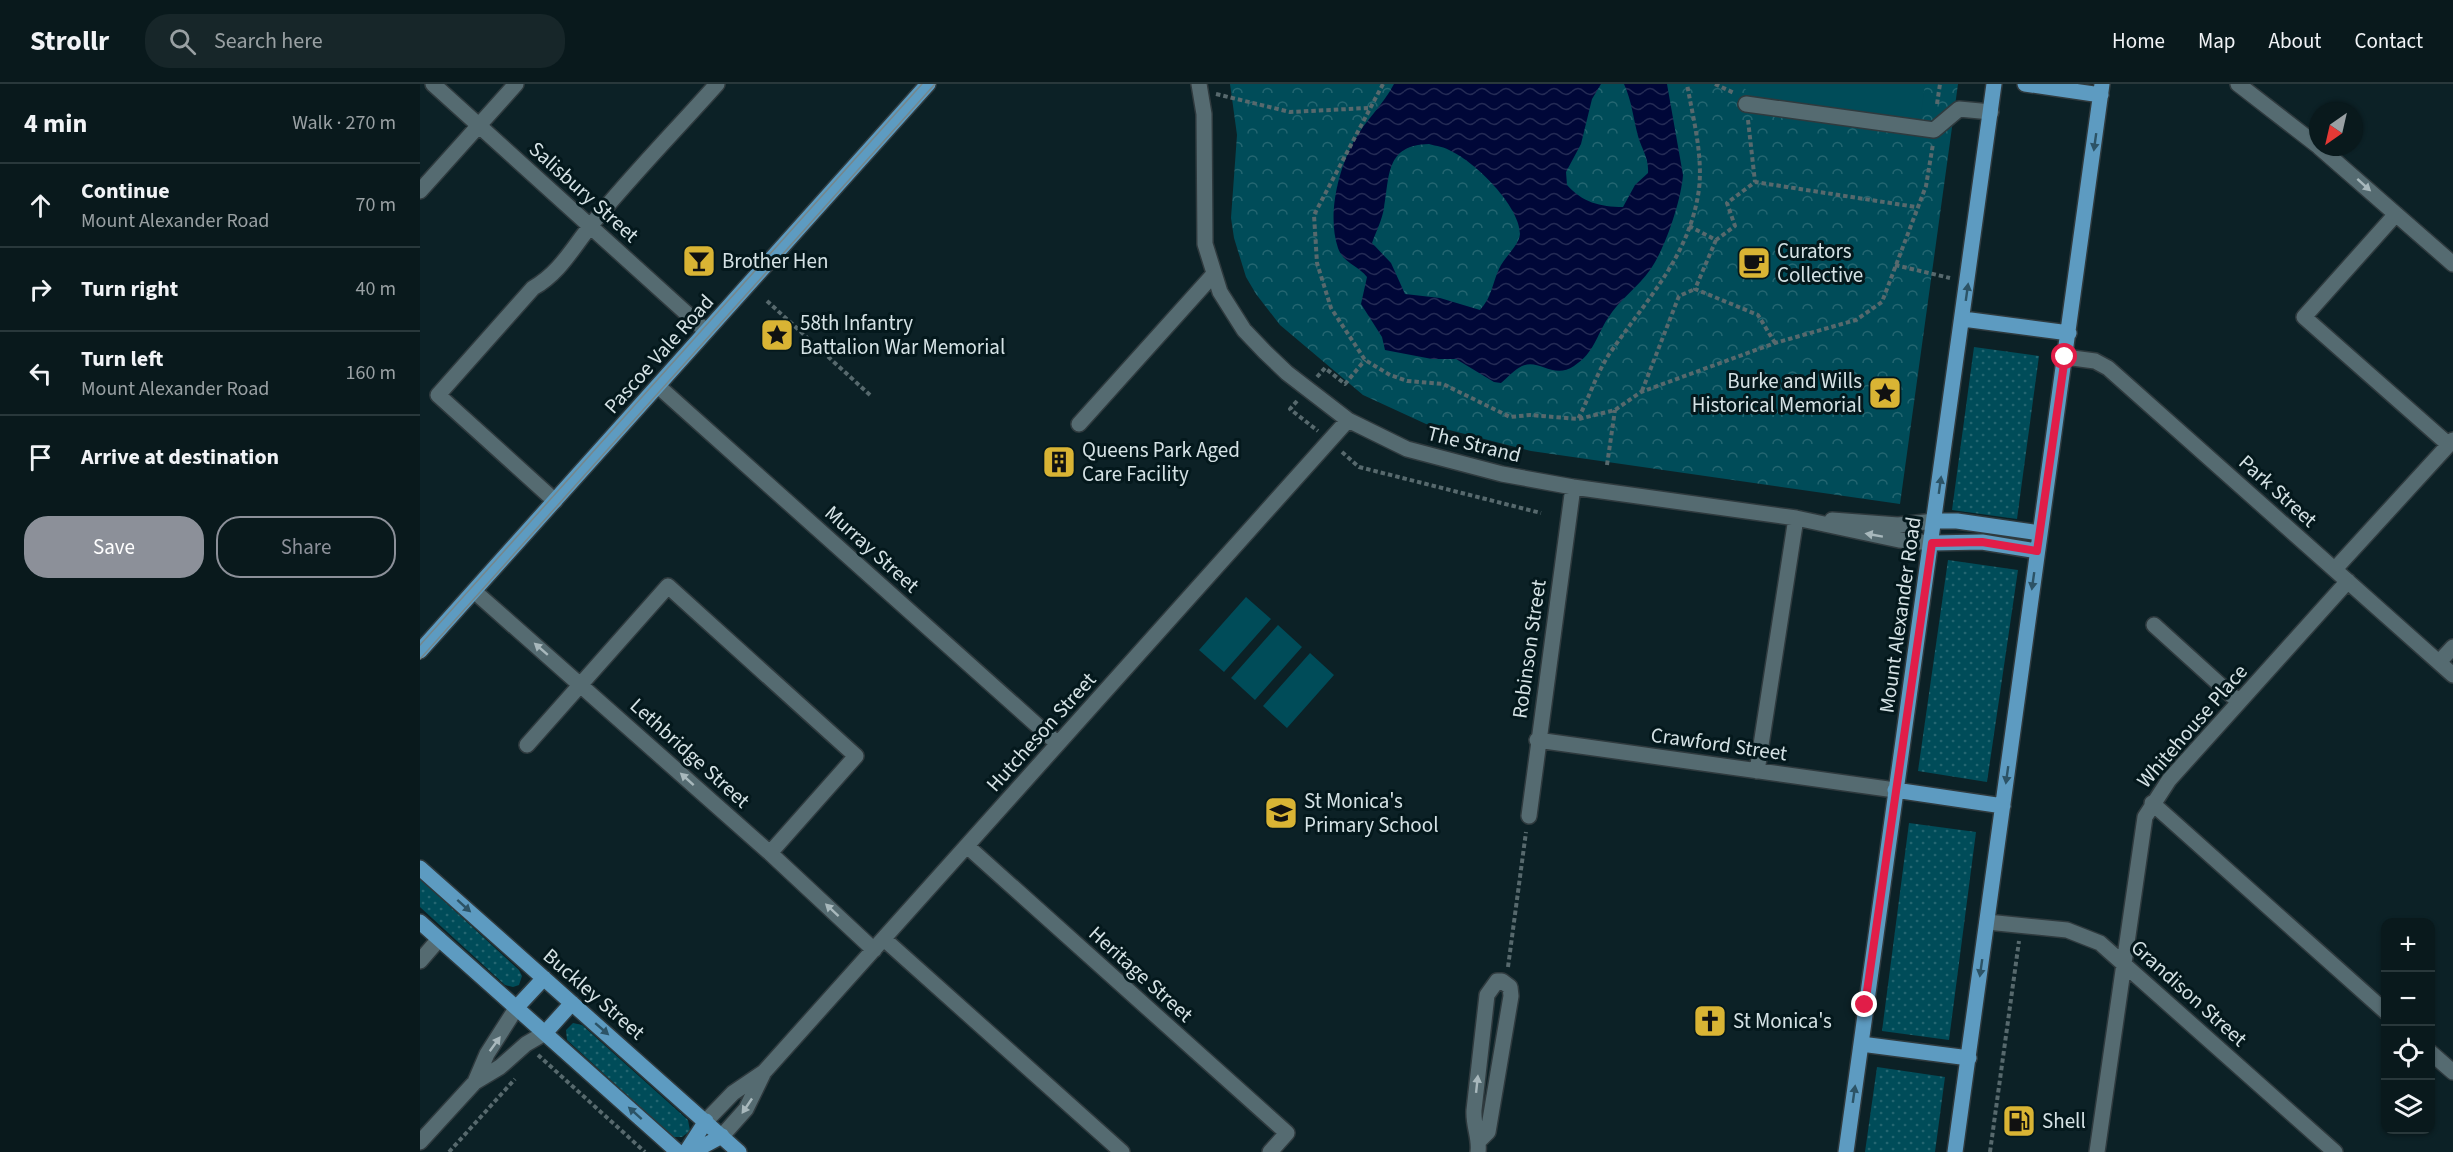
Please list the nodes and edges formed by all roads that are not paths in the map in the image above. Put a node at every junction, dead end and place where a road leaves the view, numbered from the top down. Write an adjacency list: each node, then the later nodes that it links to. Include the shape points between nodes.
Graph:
1 (433, 84): 12 (street, Salisbury Street)
2 (516, 84): 12 (street)
3 (717, 84): 17 (street)
4 (928, 84): 21 (main road, Pascoe Vale Road)
5 (1994, 84): 11 (main road, Mount Alexander Road)
6 (2025, 84): 9 (main road)
7 (2238, 84): 13 (street)
8 (1200, 87): 19 (street, The Strand, via 1204,114 1204,244)
9 (2102, 89): 22 (main road, one-way to 22)
10 (1746, 104): 11 (street, via 1934,130 1959,109)
11 (1991, 112): 20 (main road, Mount Alexander Road, one-way to 11)
12 (479, 126): 15 (street); 17 (street, Salisbury Street)
13 (2309, 138)
14 (2330, 156): 16 (street, one-way to 16)
15 (420, 192)
16 (2396, 214): 18 (street); 27 (street, via 2304,317)
17 (591, 225): 21 (street, Salisbury Street); 29 (street, via 566,259 547,280 533,288 438,395)
18 (2453, 264)
19 (1213, 275): 25 (street, The Strand, via 1228,309 1244,330 1287,373); 26 (street)
20 (1963, 319): 22 (main road); 31 (main road, Mount Alexander Road, one-way to 20)
21 (706, 331): 24 (main road, Pascoe Vale Road)
22 (2069, 333): 23 (main road)
23 (2065, 357): 32 (main road); 35 (street, Park Street, via 2095,361 2108,368)
24 (658, 386): 29 (main road, Pascoe Vale Road); 46 (street, Murray Street)
25 (1348, 420): 28 (street, The Strand, via 1383,439 1432,457); 46 (street, Hutcheson Street)
26 (1079, 424)
27 (2451, 442): 35 (street)
28 (1573, 487): 30 (street, The Strand); 45 (street, Robinson Street)
29 (555, 501): 37 (main road, Pascoe Vale Road)
30 (1796, 518): 31 (street, The Strand, via 1898,525); 33 (street, The Strand, one-way to 30); 48 (street)
31 (1935, 521): 32 (main road); 33 (main road, Mount Alexander Road)
32 (2040, 533): 34 (main road)
33 (1932, 543): 34 (main road, via 1982,542); 49 (main road, Mount Alexander Road)
34 (2037, 551): 51 (main road, one-way to 51)
35 (2335, 570): 36 (street, Park Street)
36 (2348, 581): 41 (street, Park Street); 44 (street, Whitehouse Place)
37 (474, 591): 40 (main road, Pascoe Vale Road); 43 (street, Lethbridge Street, one-way to 37)
38 (2154, 625): 44 (street)
39 (2453, 647): 41 (street)
40 (420, 651)
41 (2439, 663): 42 (street, Park Street)
42 (2453, 675)
43 (581, 685): 47 (street); 54 (street, Lethbridge Street, one-way to 43); 54 (street, via 668,586 856,756)
44 (2240, 702): 50 (street, Whitehouse Place)
45 (1537, 740): 48 (street, Crawford Street); 52 (street, Robinson Street)
46 (1058, 744): 53 (street, Hutcheson Street)
47 (527, 745)
48 (1757, 771): 49 (street, Crawford Street)
49 (1895, 790): 51 (main road); 67 (main road, Mount Alexander Road)
50 (2152, 803): 61 (street, Whitehouse Place, via 2145,817); 65 (street)
51 (2003, 806): 57 (main road)
52 (1528, 816)
53 (967, 846): 59 (street, Hutcheson Street); 82 (street, Heritage Street, via 1287,1133)
54 (770, 853): 59 (street, Lethbridge Street, one-way to 54)
55 (420, 868): 62 (main road, Buckley Street, one-way to 62)
56 (420, 922): 58 (main road)
57 (1987, 922): 61 (street, Grandison Street, via 2085,935); 69 (main road, one-way to 69)
58 (439, 939): 60 (street); 64 (main road)
59 (879, 944): 70 (street, Hutcheson Street); 81 (street, Lethbridge Street)
60 (420, 961)
61 (2124, 962): 85 (street, Whitehouse Place); 86 (street, Grandison Street)
62 (544, 978): 63 (main road, Buckley Street); 64 (main road)
63 (572, 1003): 66 (main road); 73 (main road, Buckley Street, one-way to 73)
64 (517, 1007): 66 (main road); 72 (street, one-way to 64)
65 (2381, 1008)
66 (545, 1033): 72 (street); 77 (main road, one-way to 66)
67 (1861, 1044): 69 (main road); 83 (main road, Mount Alexander Road, one-way to 67)
68 (2435, 1056): 71 (street)
69 (1969, 1058): 84 (main road)
70 (764, 1072): 73 (street, Hutcheson Street, via 733,1093); 74 (street, Hutcheson Street, one-way to 74, via 746,1109)
71 (2453, 1072)
72 (475, 1082): 75 (street)
73 (706, 1121): 74 (main road, Buckley Street); 78 (main road)
74 (722, 1136): 79 (main road); 80 (main road, Buckley Street)
75 (420, 1142)
76 (1479, 1146): 76 (street, one-way to 76, via 1473,1130 1474,1110 1487,994 1497,981 1507,983 1511,996 1488,1132)
77 (678, 1152)
78 (686, 1152)
79 (692, 1152)
80 (739, 1152)
81 (1122, 1152)
82 (1270, 1152)
83 (1846, 1152)
84 (1955, 1152)
85 (2097, 1152)
86 (2335, 1152)

